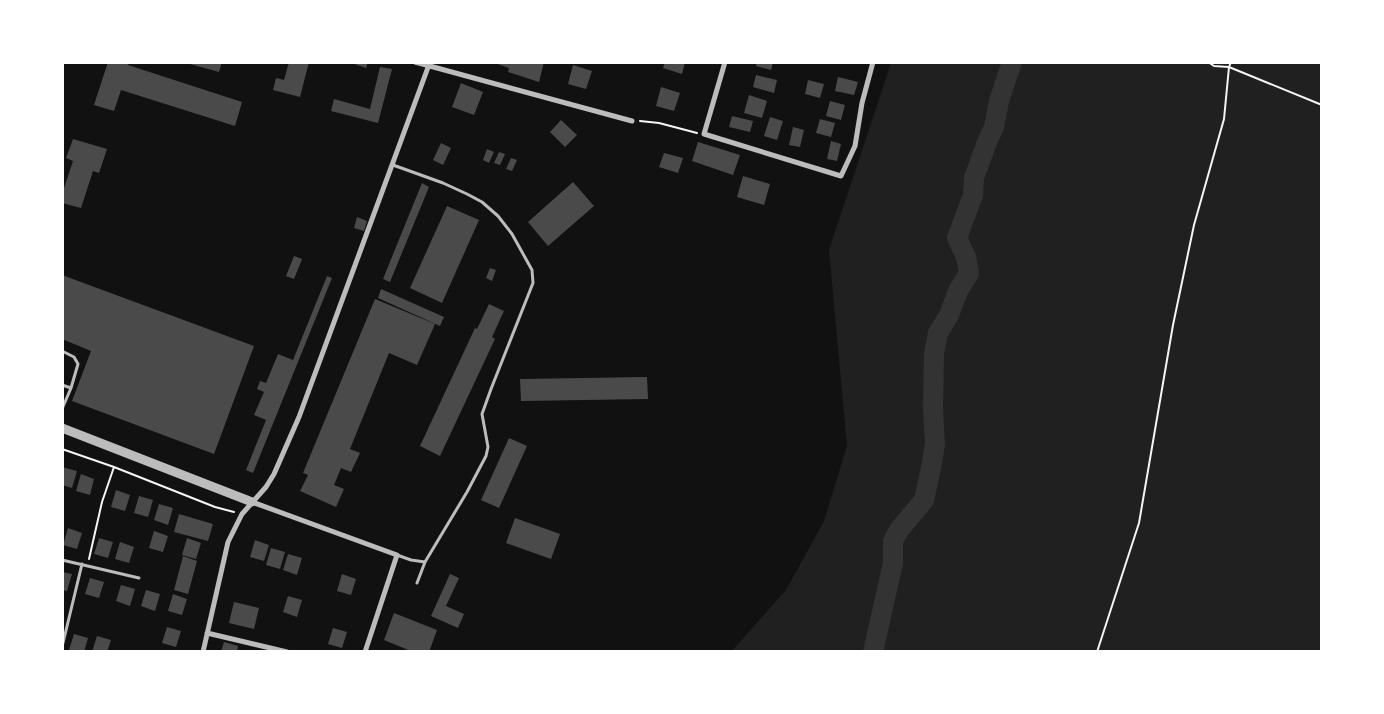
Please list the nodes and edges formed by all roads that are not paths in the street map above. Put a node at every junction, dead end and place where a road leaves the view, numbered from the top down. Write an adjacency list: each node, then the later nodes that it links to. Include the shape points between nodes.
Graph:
1 (415, 62): 4 (street)
2 (725, 62): 3 (street, via 704,134 841,176 855,146)
3 (873, 62)
4 (430, 64): 5 (street); 6 (street)
5 (632, 121)
6 (393, 165): 12 (street, via 299,417 274,474); 15 (lane, via 443,183 482,202 512,234 532,270 533,283 482,414 488,447 486,456)
7 (62, 352): 9 (lane, via 74,357 78,364)
8 (62, 385): 9 (lane)
9 (71, 388): 10 (lane)
10 (62, 409)
11 (62, 428): 12 (street)
12 (252, 502): 13 (street); 19 (street, via 228,542)
13 (397, 556): 15 (lane); 23 (street)
14 (62, 560): 16 (lane)
15 (425, 562): 18 (lane)
16 (82, 564): 17 (lane); 20 (lane)
17 (139, 578)
18 (417, 583)
19 (207, 633): 21 (street); 22 (street)
20 (62, 646)
21 (203, 652)
22 (287, 652)
23 (365, 652)

